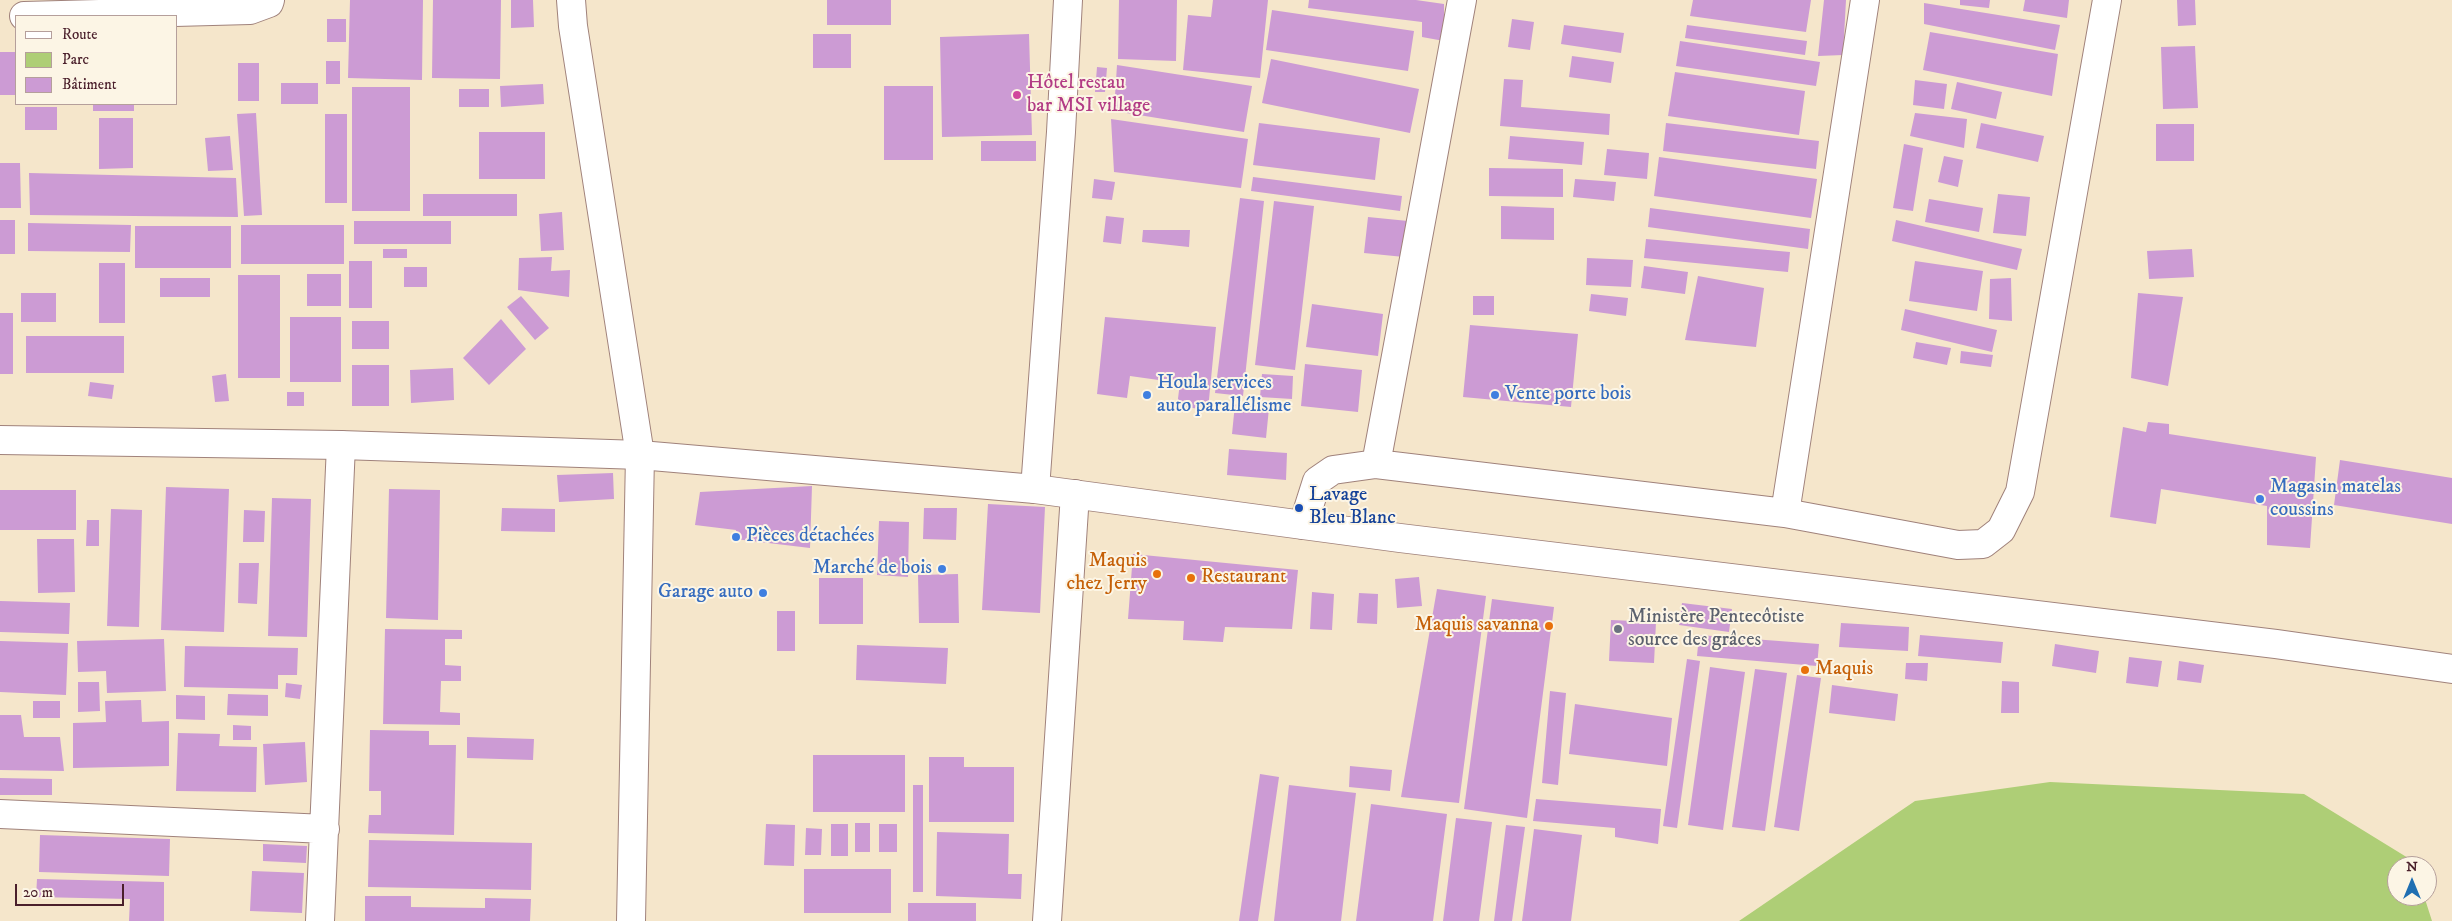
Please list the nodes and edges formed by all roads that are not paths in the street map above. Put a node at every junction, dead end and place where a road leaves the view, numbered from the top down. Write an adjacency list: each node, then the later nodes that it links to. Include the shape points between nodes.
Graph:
1 (270, 0): 7 (street, via 250,10)
2 (571, 0): 12 (street, via 572,26)
3 (1068, 0): 14 (street)
4 (1462, 0): 13 (street)
5 (1865, 0): 16 (street)
6 (2107, 0): 16 (street, via 2020,492 2001,530 1983,544 1958,545)
7 (62, 15)
8 (15, 16): 9 (street)
9 (0, 17)
10 (0, 440): 11 (street)
11 (341, 445): 12 (street); 20 (street)
12 (640, 455): 14 (street); 22 (street)
13 (1376, 464): 16 (street); 17 (street, via 1333,470 1317,482)
14 (1035, 489): 15 (street)
15 (1075, 494): 17 (street); 23 (street)
16 (1786, 513)
17 (1303, 524): 18 (street, via 2276,644)
18 (2452, 669)
19 (0, 814): 20 (street)
20 (325, 829): 21 (street)
21 (320, 921)
22 (631, 921)
23 (1047, 921)

